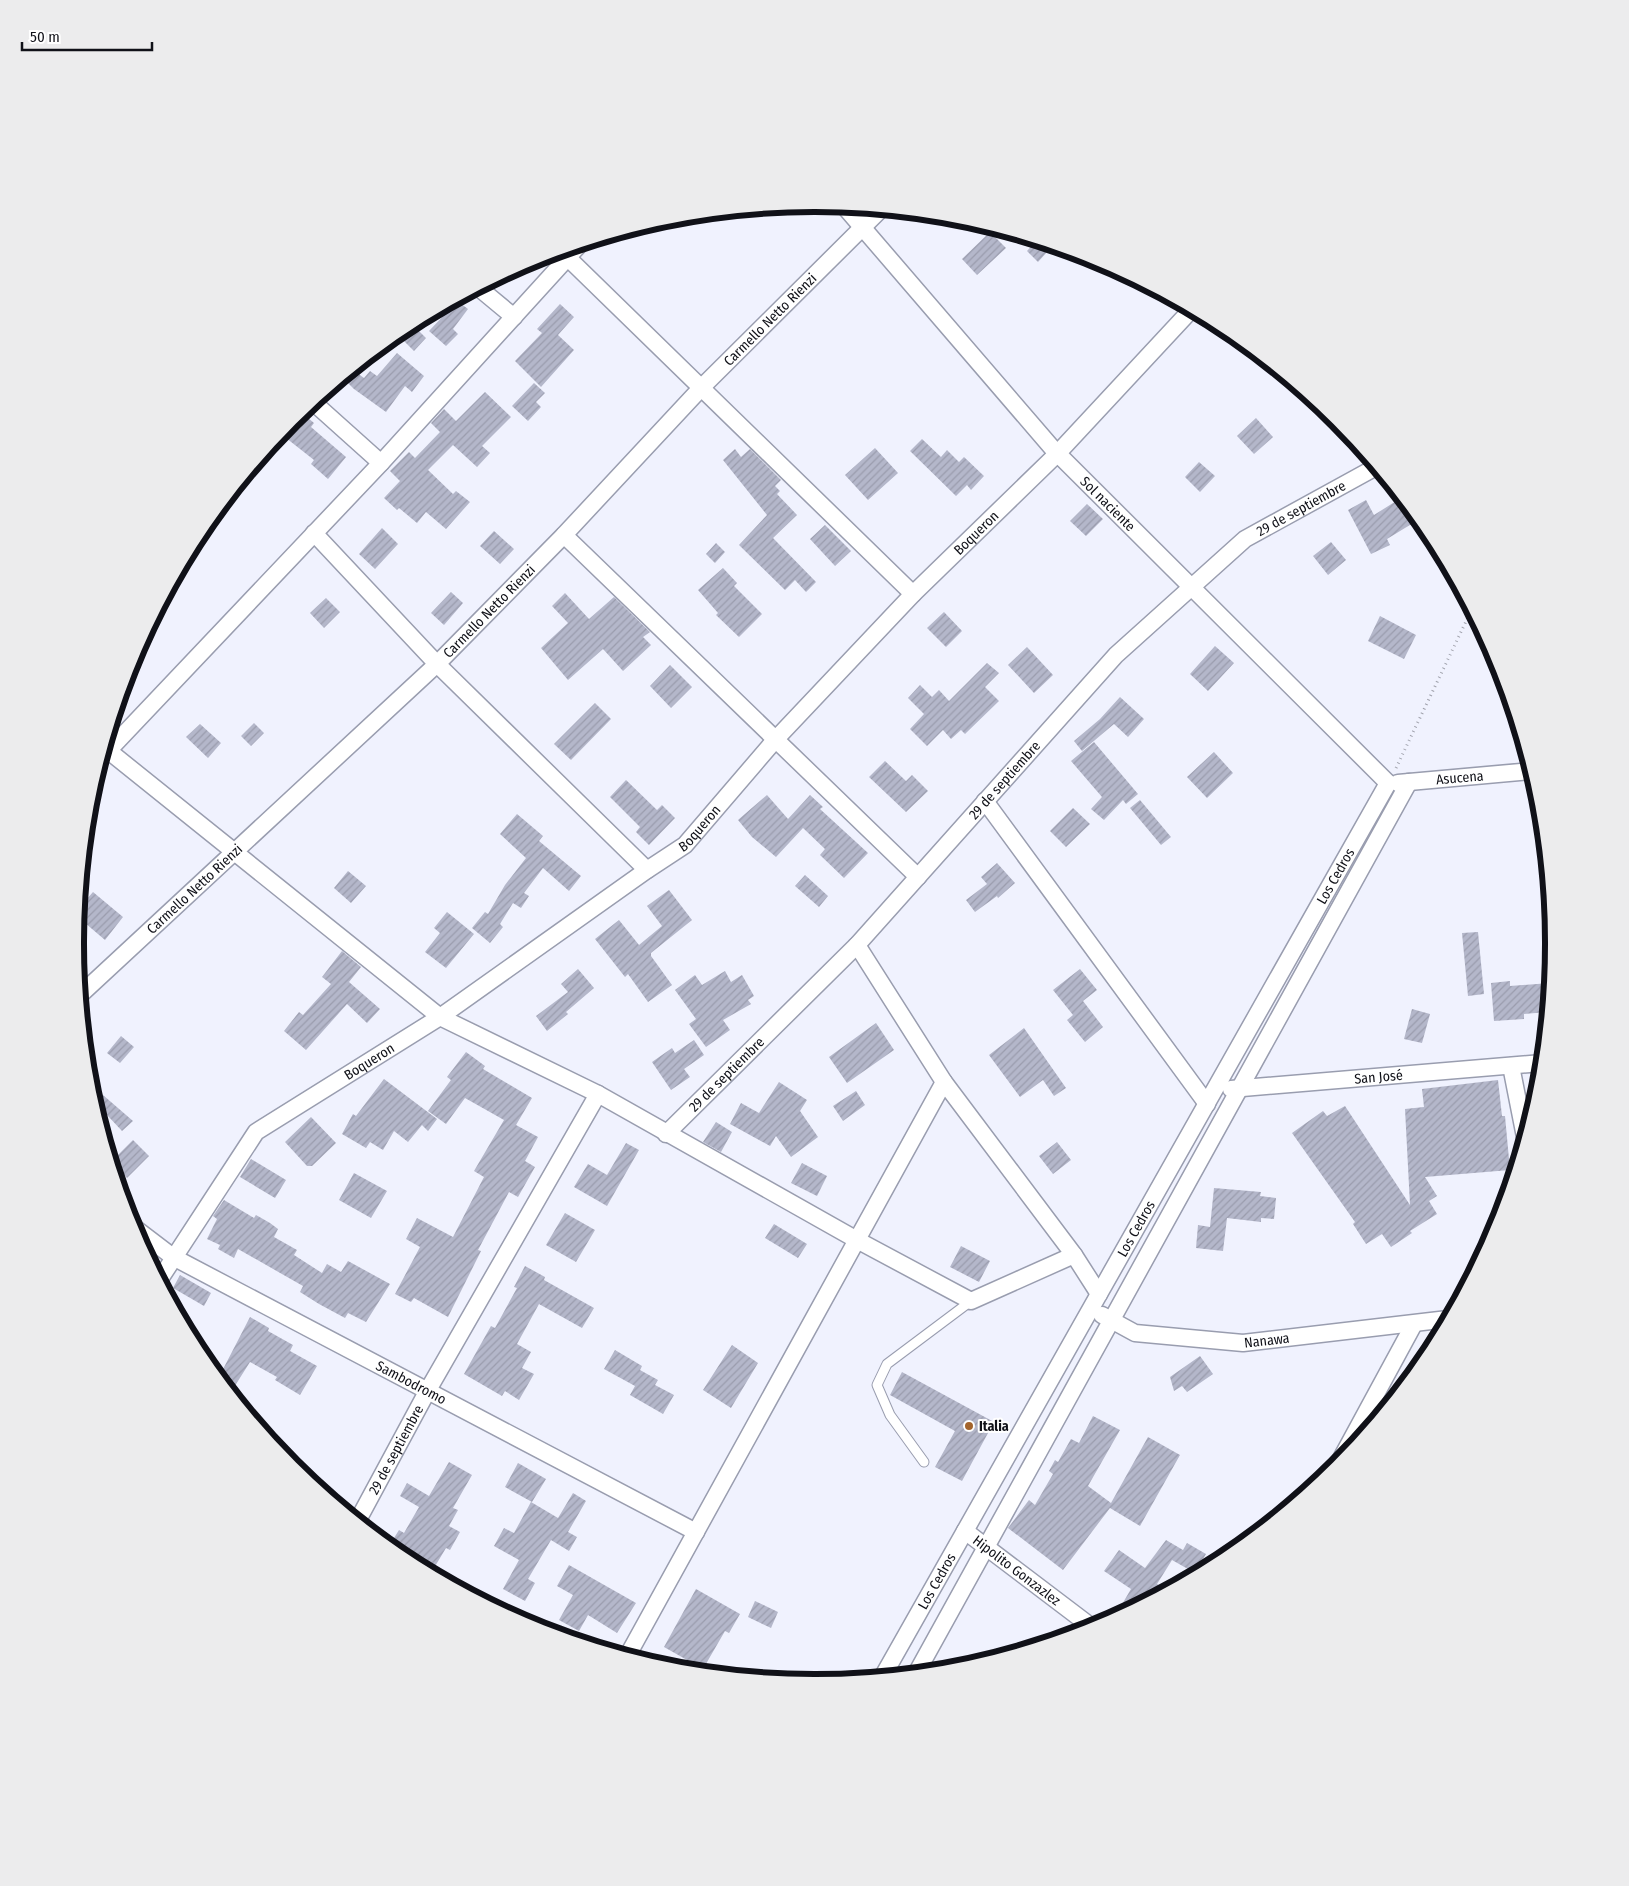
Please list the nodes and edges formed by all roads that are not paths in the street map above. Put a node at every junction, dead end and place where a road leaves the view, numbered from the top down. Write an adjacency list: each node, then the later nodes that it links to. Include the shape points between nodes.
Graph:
1 (850, 214): 3 (street, Sol naciente)
2 (875, 215): 3 (street, Carmello Netto Rienzi)
3 (862, 228): 9 (street, Carmello Netto Rienzi); 11 (street, Sol naciente)
4 (574, 253): 9 (street)
5 (571, 255): 8 (street)
6 (484, 292): 8 (street)
7 (1187, 314): 11 (street, Boqueron)
8 (514, 317): 12 (street)
9 (702, 387): 15 (street, Carmello Netto Rienzi); 17 (street)
10 (319, 407): 12 (street)
11 (1057, 454): 16 (street, Sol naciente); 17 (street, Boqueron)
12 (381, 463): 14 (street)
13 (1371, 470): 16 (street, 29 de septiembre, via 1245,539)
14 (314, 533): 18 (street); 20 (street)
15 (564, 534): 18 (street, Carmello Netto Rienzi); 19 (street)
16 (1190, 588): 24 (street, Sol naciente); 25 (street, 29 de septiembre, via 1116,655)
17 (913, 594): 19 (street, Boqueron)
18 (437, 664): 26 (street, Carmello Netto Rienzi); 27 (street)
19 (775, 740): 27 (street, Boqueron, via 685,845); 28 (street)
20 (113, 742)
21 (110, 752): 26 (street)
22 (1524, 772): 23 (street, Asucena)
23 (1409, 782): 24 (street, Asucena); 35 (street)
24 (1388, 783): 37 (street, Los Cedros)
25 (985, 801): 28 (street, 29 de septiembre); 37 (street)
26 (235, 850): 30 (street, Carmello Netto Rienzi); 31 (street)
27 (647, 870): 31 (street, Boqueron)
28 (918, 877): 29 (street, 29 de septiembre)
29 (857, 945): 34 (street); 39 (street, 29 de septiembre)
30 (85, 990)
31 (440, 1016): 36 (street); 43 (street, Boqueron, via 256,1132)
32 (1535, 1064): 33 (street, San José)
33 (1511, 1066): 35 (street, San José); 38 (street)
34 (944, 1082): 41 (street); 42 (street)
35 (1240, 1088): 37 (street, San José); 48 (street)
36 (598, 1094): 39 (street); 51 (street, 29 de septiembre)
37 (1210, 1097): 45 (street, Los Cedros)
38 (1522, 1123)
39 (666, 1134): 41 (street)
40 (145, 1235): 43 (street, Sambodromo)
41 (857, 1240): 46 (street); 56 (street)
42 (1074, 1255): 45 (street); 46 (street)
43 (173, 1256): 44 (street, Boqueron); 51 (street, Sambodromo)
44 (163, 1274)
45 (1099, 1294): 47 (street, Los Cedros)
46 (971, 1301): 53 (lane, via 887,1364 877,1385 890,1415)
47 (1090, 1309): 48 (street, Nanawa); 55 (street, Los Cedros)
48 (1112, 1320): 50 (street, Nanawa, via 1135,1333 1243,1344); 57 (street)
49 (1440, 1320): 50 (street, Nanawa)
50 (1414, 1324): 52 (street)
51 (428, 1390): 54 (street, 29 de septiembre); 56 (street, Sambodromo)
52 (1353, 1437)
53 (924, 1462)
54 (361, 1515)
55 (965, 1531): 57 (street, Hipolito Gonzazlez); 61 (street, Los Cedros)
56 (696, 1532): 59 (street)
57 (986, 1547): 58 (street, Hipolito Gonzazlez); 60 (street)
58 (1085, 1622)
59 (631, 1650)
60 (921, 1665)
61 (887, 1669)

